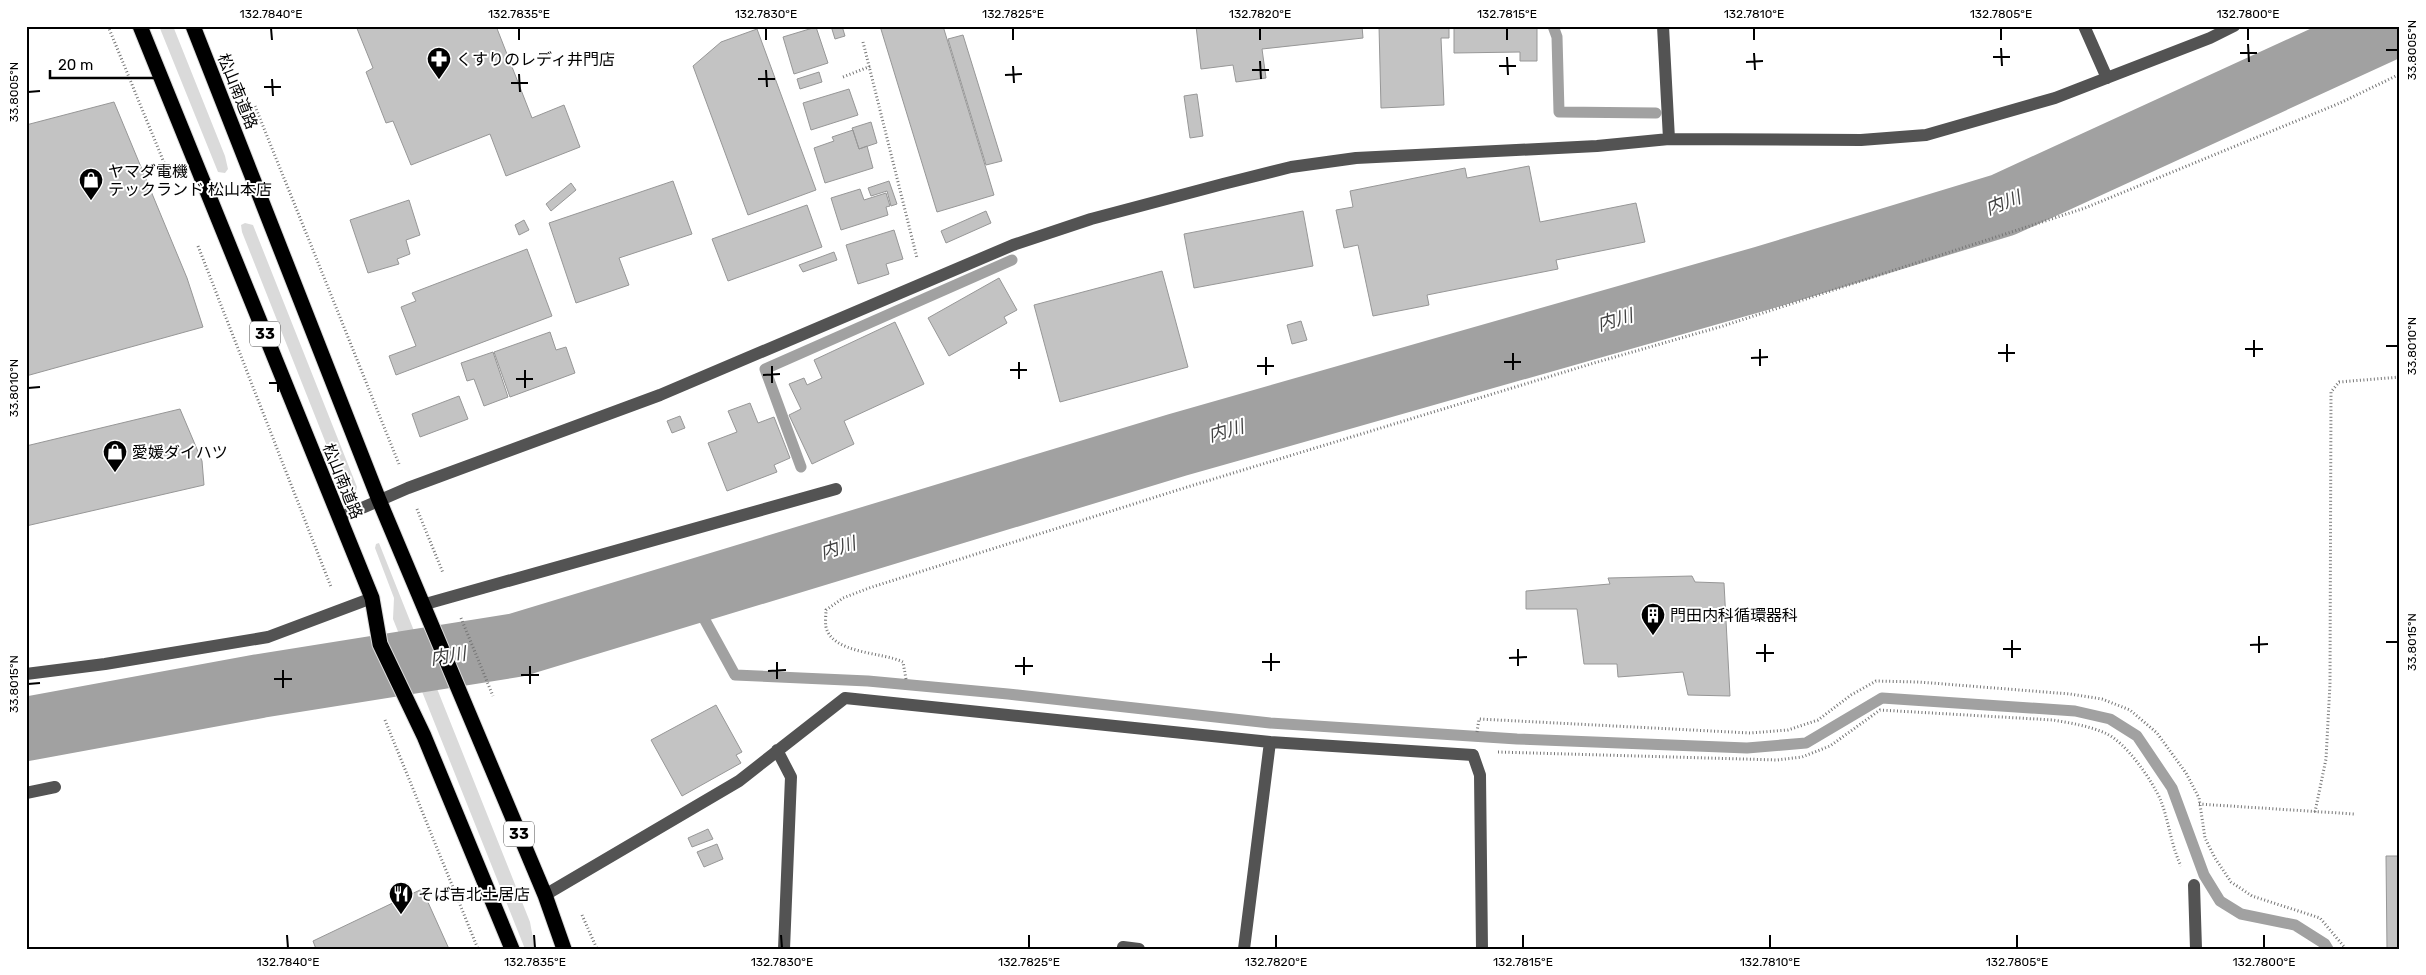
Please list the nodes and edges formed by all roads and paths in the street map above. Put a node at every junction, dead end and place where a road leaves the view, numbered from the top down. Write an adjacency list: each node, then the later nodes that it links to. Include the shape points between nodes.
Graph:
1 (108, 26): 13 (path)
2 (140, 26): 19 (highway, 松山南道路 / 33)
3 (193, 26): 18 (highway, 松山南道路 / 33)
4 (1663, 26): 12 (street)
5 (2084, 26): 11 (street)
6 (2234, 26): 11 (street)
7 (863, 42): 8 (path)
8 (871, 66): 10 (path); 15 (path)
9 (2400, 74): 23 (path, via 2340,103 2085,208 1723,326 1184,488 879,585 843,598 826,610 826,628 835,638 853,650 892,656 903,662)
10 (843, 77)
11 (2107, 78): 12 (street, via 2055,98 1926,136 1861,140)
12 (1670, 139): 15 (street, via 1597,146 1356,158 1291,167 1091,219 1012,245)
13 (168, 172)
14 (197, 243): 22 (path)
15 (923, 283): 18 (street, via 660,396)
16 (2400, 377): 33 (path, via 2339,382 2331,392 2330,684 2326,760)
17 (836, 490): 21 (street)
18 (378, 500): 19 (street); 21 (highway, 松山南道路 / 33)
19 (339, 518): 20 (highway, 松山南道路 / 33)
20 (372, 598): 22 (street); 39 (highway, 松山南道路 / 33, via 380,644 424,736)
21 (422, 605): 36 (highway, 松山南道路 / 33)
22 (339, 609): 24 (street, via 268,637)
23 (906, 671)
24 (26, 674)
25 (384, 719): 38 (path)
26 (1478, 727): 32 (path, via 1479,719 1750,733 1788,730 1818,720 1851,695 1876,682 1919,682 2070,694 2102,699 2130,710 2157,733 2186,773)
27 (1270, 742): 28 (street, via 844,698); 29 (street); 43 (street)
28 (777, 750): 36 (street, via 739,781); 41 (street, via 791,777)
29 (1473, 755): 35 (path, via 1489,752 1777,760 1802,757 1830,746 1880,710 2053,720 2107,734 2125,748 2146,773 2160,800 2172,849); 44 (street, via 1480,775)
30 (55, 787): 31 (street)
31 (26, 793)
32 (2200, 804): 33 (path); 46 (path, via 2206,838 2232,882 2252,896 2320,918)
33 (2315, 812): 34 (path)
34 (2354, 814)
35 (2194, 886): 45 (street)
36 (544, 895): 40 (highway, 松山南道路 / 33)
37 (1123, 947): 42 (street)
38 (478, 949)
39 (512, 949)
40 (564, 949)
41 (784, 949)
42 (1140, 949)
43 (1244, 949)
44 (1482, 949)
45 (2196, 949)
46 (2346, 949)

